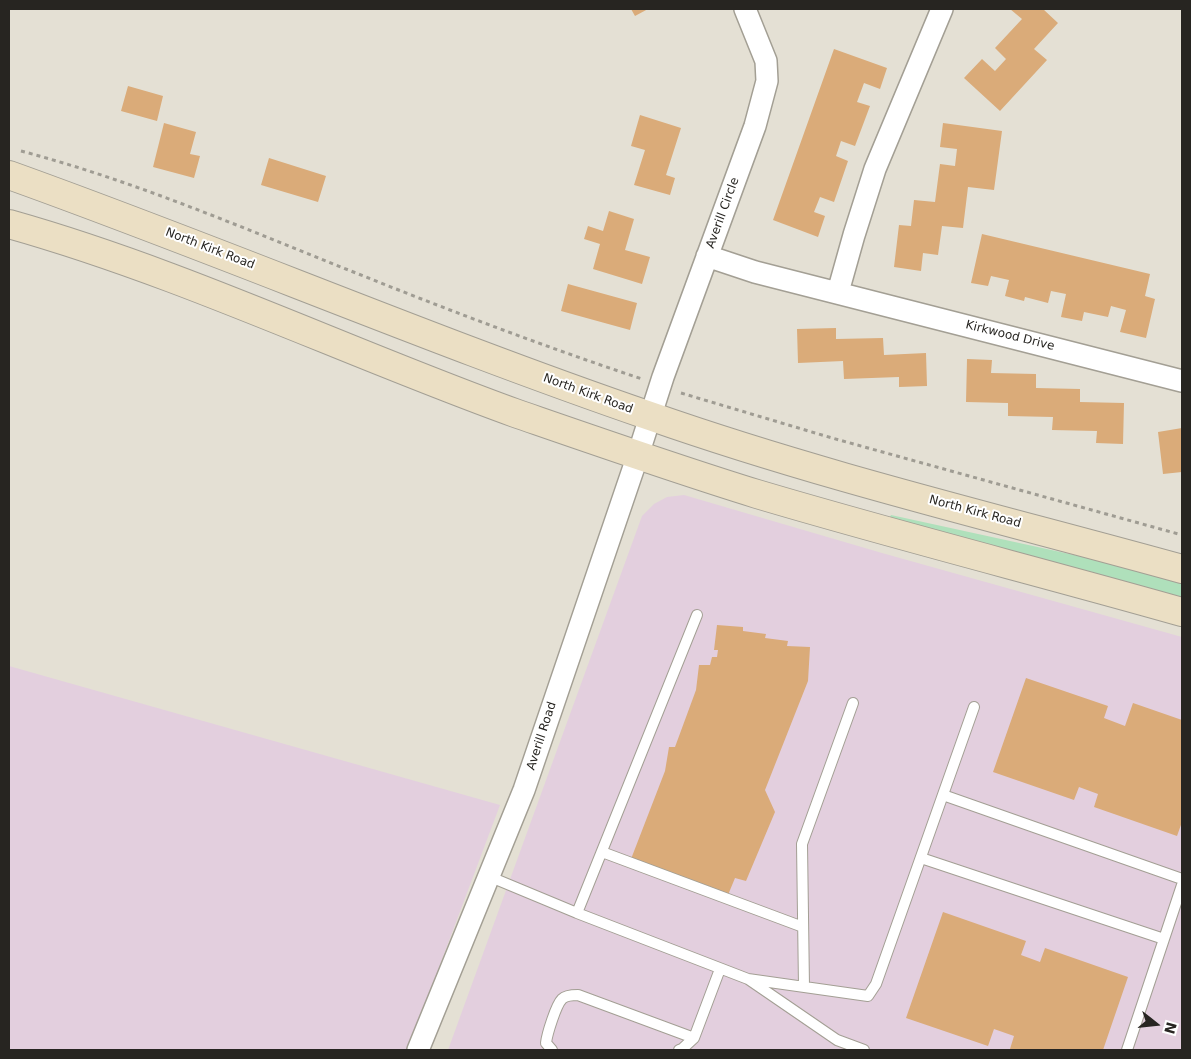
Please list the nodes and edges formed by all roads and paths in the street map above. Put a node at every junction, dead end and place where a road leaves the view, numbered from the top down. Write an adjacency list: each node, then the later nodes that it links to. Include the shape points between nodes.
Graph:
1 (745, 9): 5 (street, Averill Circle, via 766,61 767,81 755,126)
2 (942, 9): 6 (street, via 875,170)
3 (11, 162): 7 (path, via 118,181 410,295); 10 (main road, North Kirk Road, via 131,219 504,364)
4 (9, 224): 11 (main road, via 77,244 190,285 511,411)
5 (707, 256): 6 (street, Kirkwood Drive); 10 (street, Averill Circle)
6 (838, 292): 8 (street, Kirkwood Drive)
7 (634, 377)
8 (1182, 381)
9 (686, 394): 12 (path)
10 (650, 417): 11 (street, Averill Road); 13 (main road, North Kirk Road, via 827,471)
11 (638, 455): 14 (main road, via 822,513); 21 (street, Averill Road, via 524,790)
12 (1182, 535)
13 (1182, 569)
14 (1182, 612)
15 (697, 615): 19 (lane)
16 (853, 703): 25 (lane, via 802,844)
17 (974, 707): 18 (lane)
18 (943, 795): 20 (lane); 22 (lane)
19 (602, 852): 24 (lane); 25 (lane)
20 (921, 858): 26 (lane); 29 (lane, via 876,984 868,996)
21 (488, 876): 24 (lane); 31 (street, Averill Road)
22 (1182, 879)
23 (1182, 885): 26 (lane)
24 (577, 914): 27 (lane)
25 (803, 927): 29 (lane)
26 (1164, 939): 35 (lane)
27 (720, 969): 28 (lane); 30 (lane)
28 (748, 979): 29 (lane); 34 (lane, via 837,1040)
29 (804, 987)
30 (694, 1038): 32 (lane, via 578,995 562,999 547,1033 546,1043); 33 (lane)
31 (418, 1050)
32 (552, 1050)
33 (679, 1050)
34 (864, 1050)
35 (1127, 1050)

